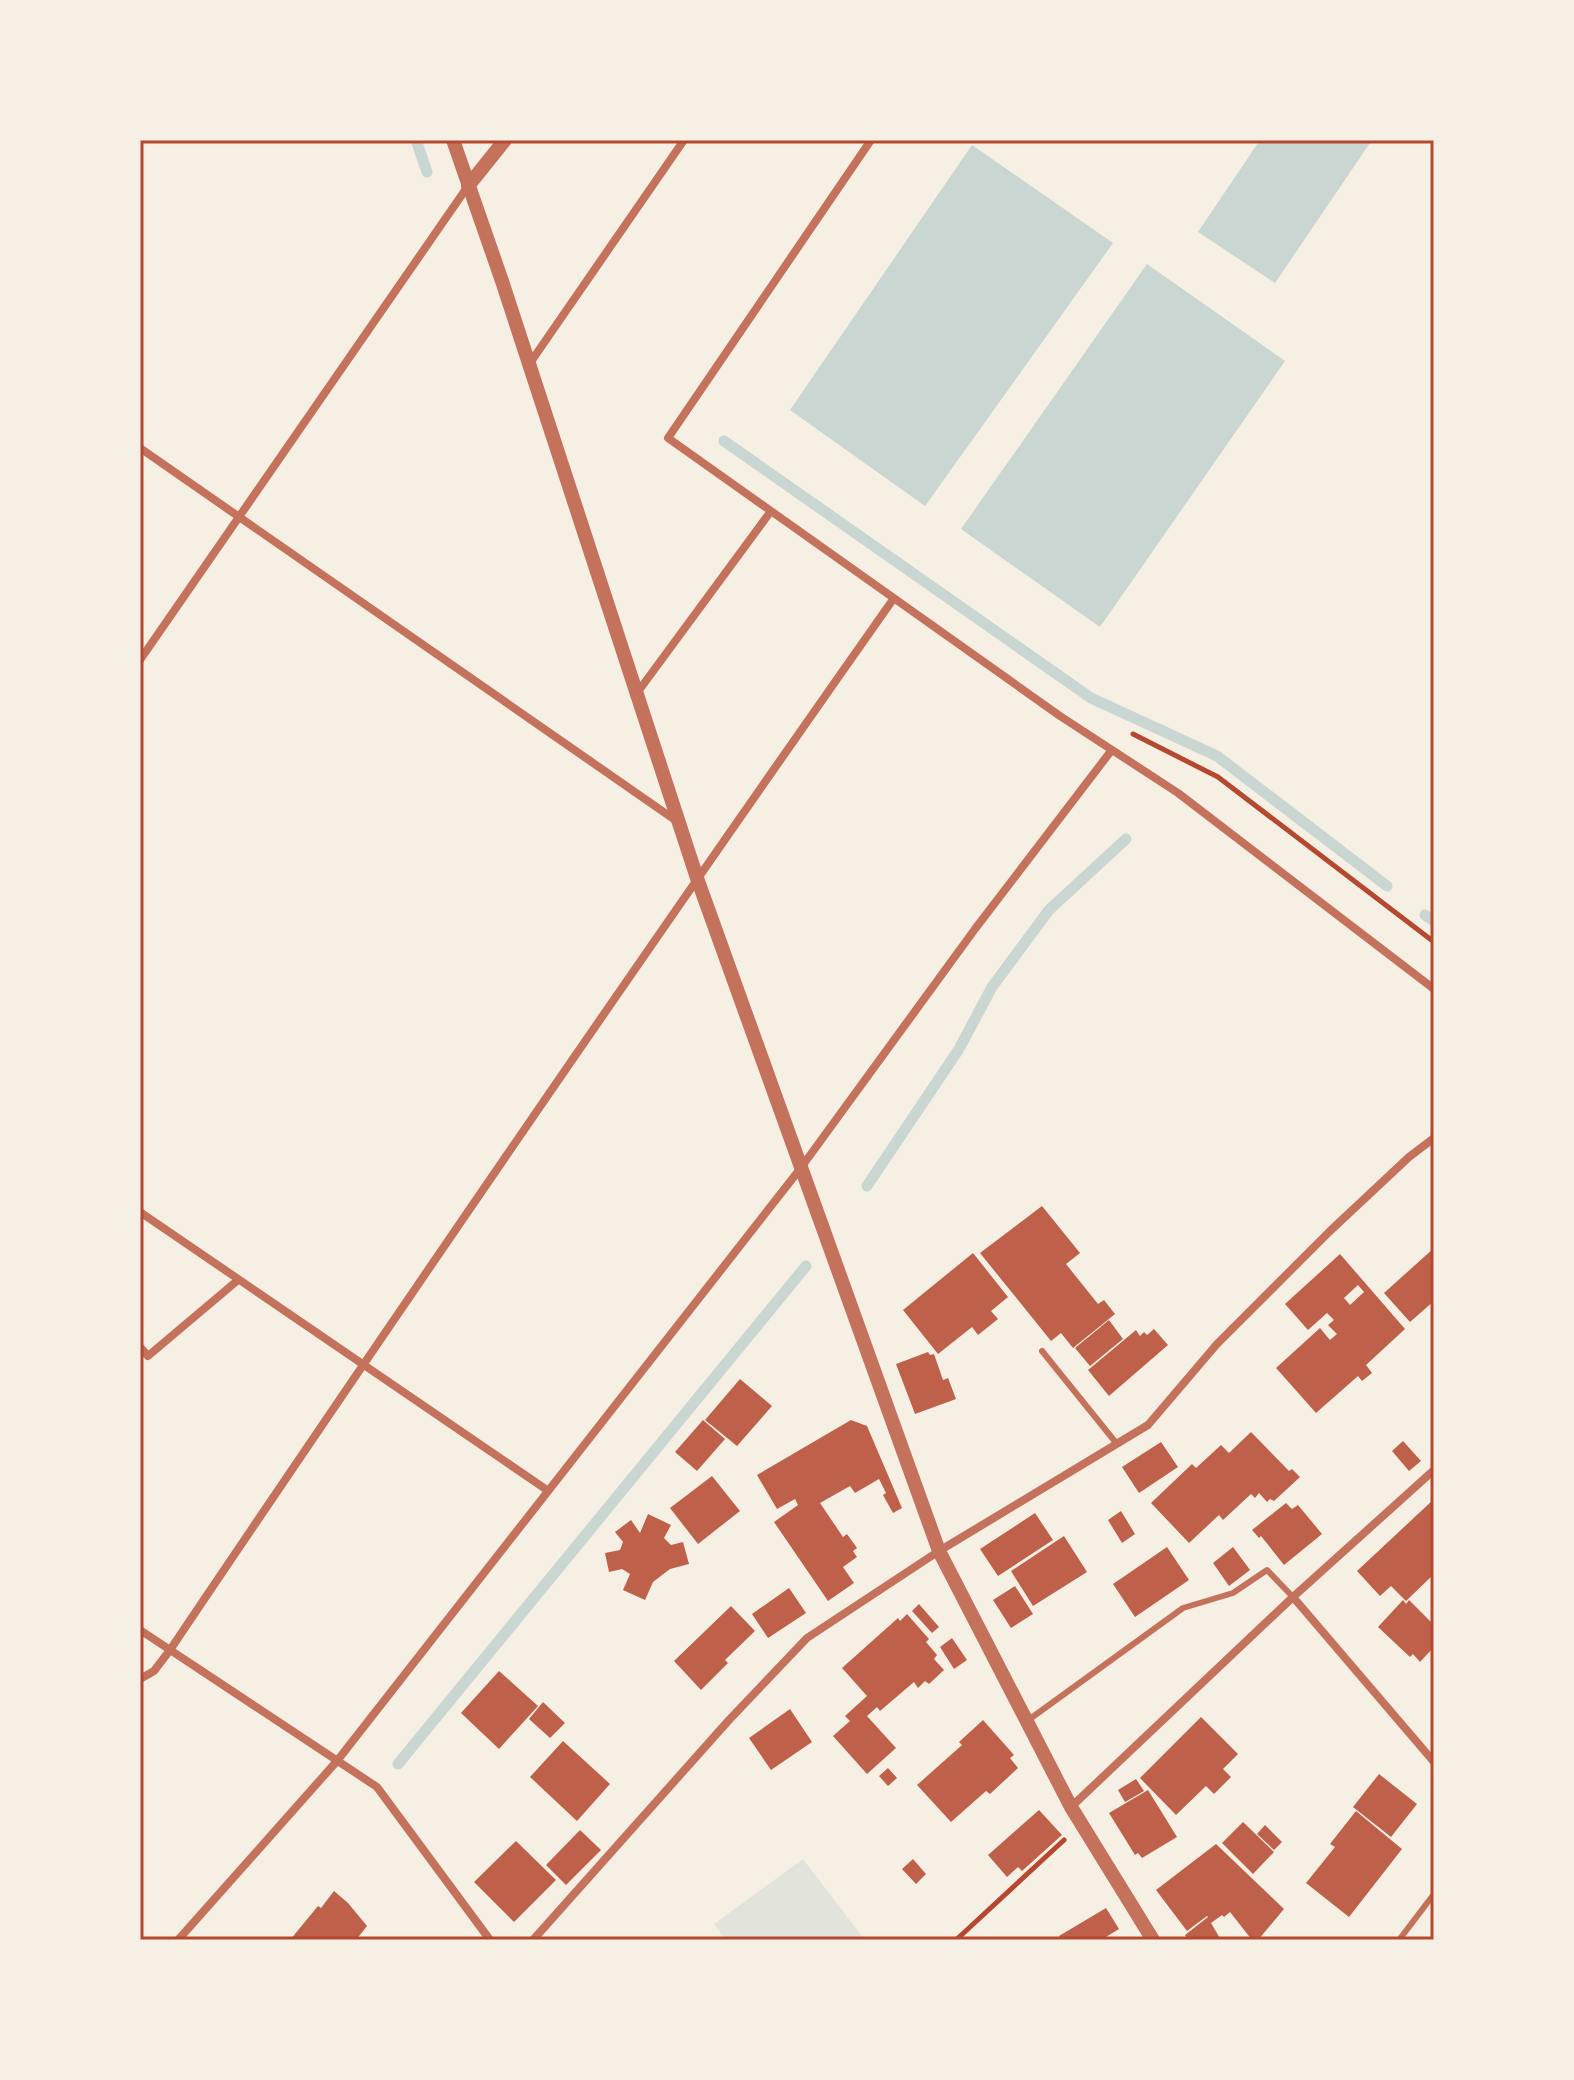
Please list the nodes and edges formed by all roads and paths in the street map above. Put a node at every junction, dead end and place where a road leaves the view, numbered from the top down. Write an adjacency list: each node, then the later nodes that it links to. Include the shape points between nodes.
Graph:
1 (453, 140): 5 (street)
2 (505, 140): 5 (street)
3 (684, 140): 6 (street)
4 (871, 140): 8 (street, via 668,438)
5 (468, 186): 6 (street); 9 (street)
6 (529, 364): 12 (street)
7 (140, 448): 9 (street)
8 (771, 511): 10 (street); 12 (street)
9 (239, 517): 11 (street); 14 (street)
10 (894, 598): 13 (street); 15 (street)
11 (140, 660)
12 (637, 693): 14 (street)
13 (1111, 751): 16 (path, via 1126,730 1218,777); 17 (street, via 1178,793); 19 (street)
14 (679, 823): 15 (street)
15 (697, 878): 19 (street); 24 (street)
16 (1434, 942)
17 (1434, 989)
18 (1434, 1138): 25 (street, via 1330,1231 1217,1344 1148,1425)
19 (800, 1169): 27 (street); 28 (street)
20 (140, 1212): 21 (street)
21 (238, 1280): 22 (street, via 148,1356); 24 (street)
22 (140, 1347)
23 (1042, 1351): 25 (lane)
24 (363, 1364): 27 (street); 31 (street)
25 (1117, 1444): 28 (street)
26 (1434, 1470): 29 (street)
27 (547, 1490): 34 (street)
28 (939, 1551): 33 (street); 41 (street, via 807,1638)
29 (1293, 1597): 33 (lane, via 1267,1570 1233,1593 1183,1608); 35 (street); 36 (street)
30 (140, 1630): 31 (street)
31 (170, 1650): 32 (street); 34 (street)
32 (140, 1679)
33 (1027, 1721): 36 (street)
34 (337, 1761): 39 (street); 40 (street, via 377,1787)
35 (1434, 1762)
36 (1071, 1807): 37 (street)
37 (1082, 1824): 42 (path); 43 (street)
38 (1434, 1894): 44 (lane)
39 (178, 1940)
40 (490, 1940)
41 (533, 1940)
42 (956, 1940)
43 (1153, 1940)
44 (1399, 1940)

